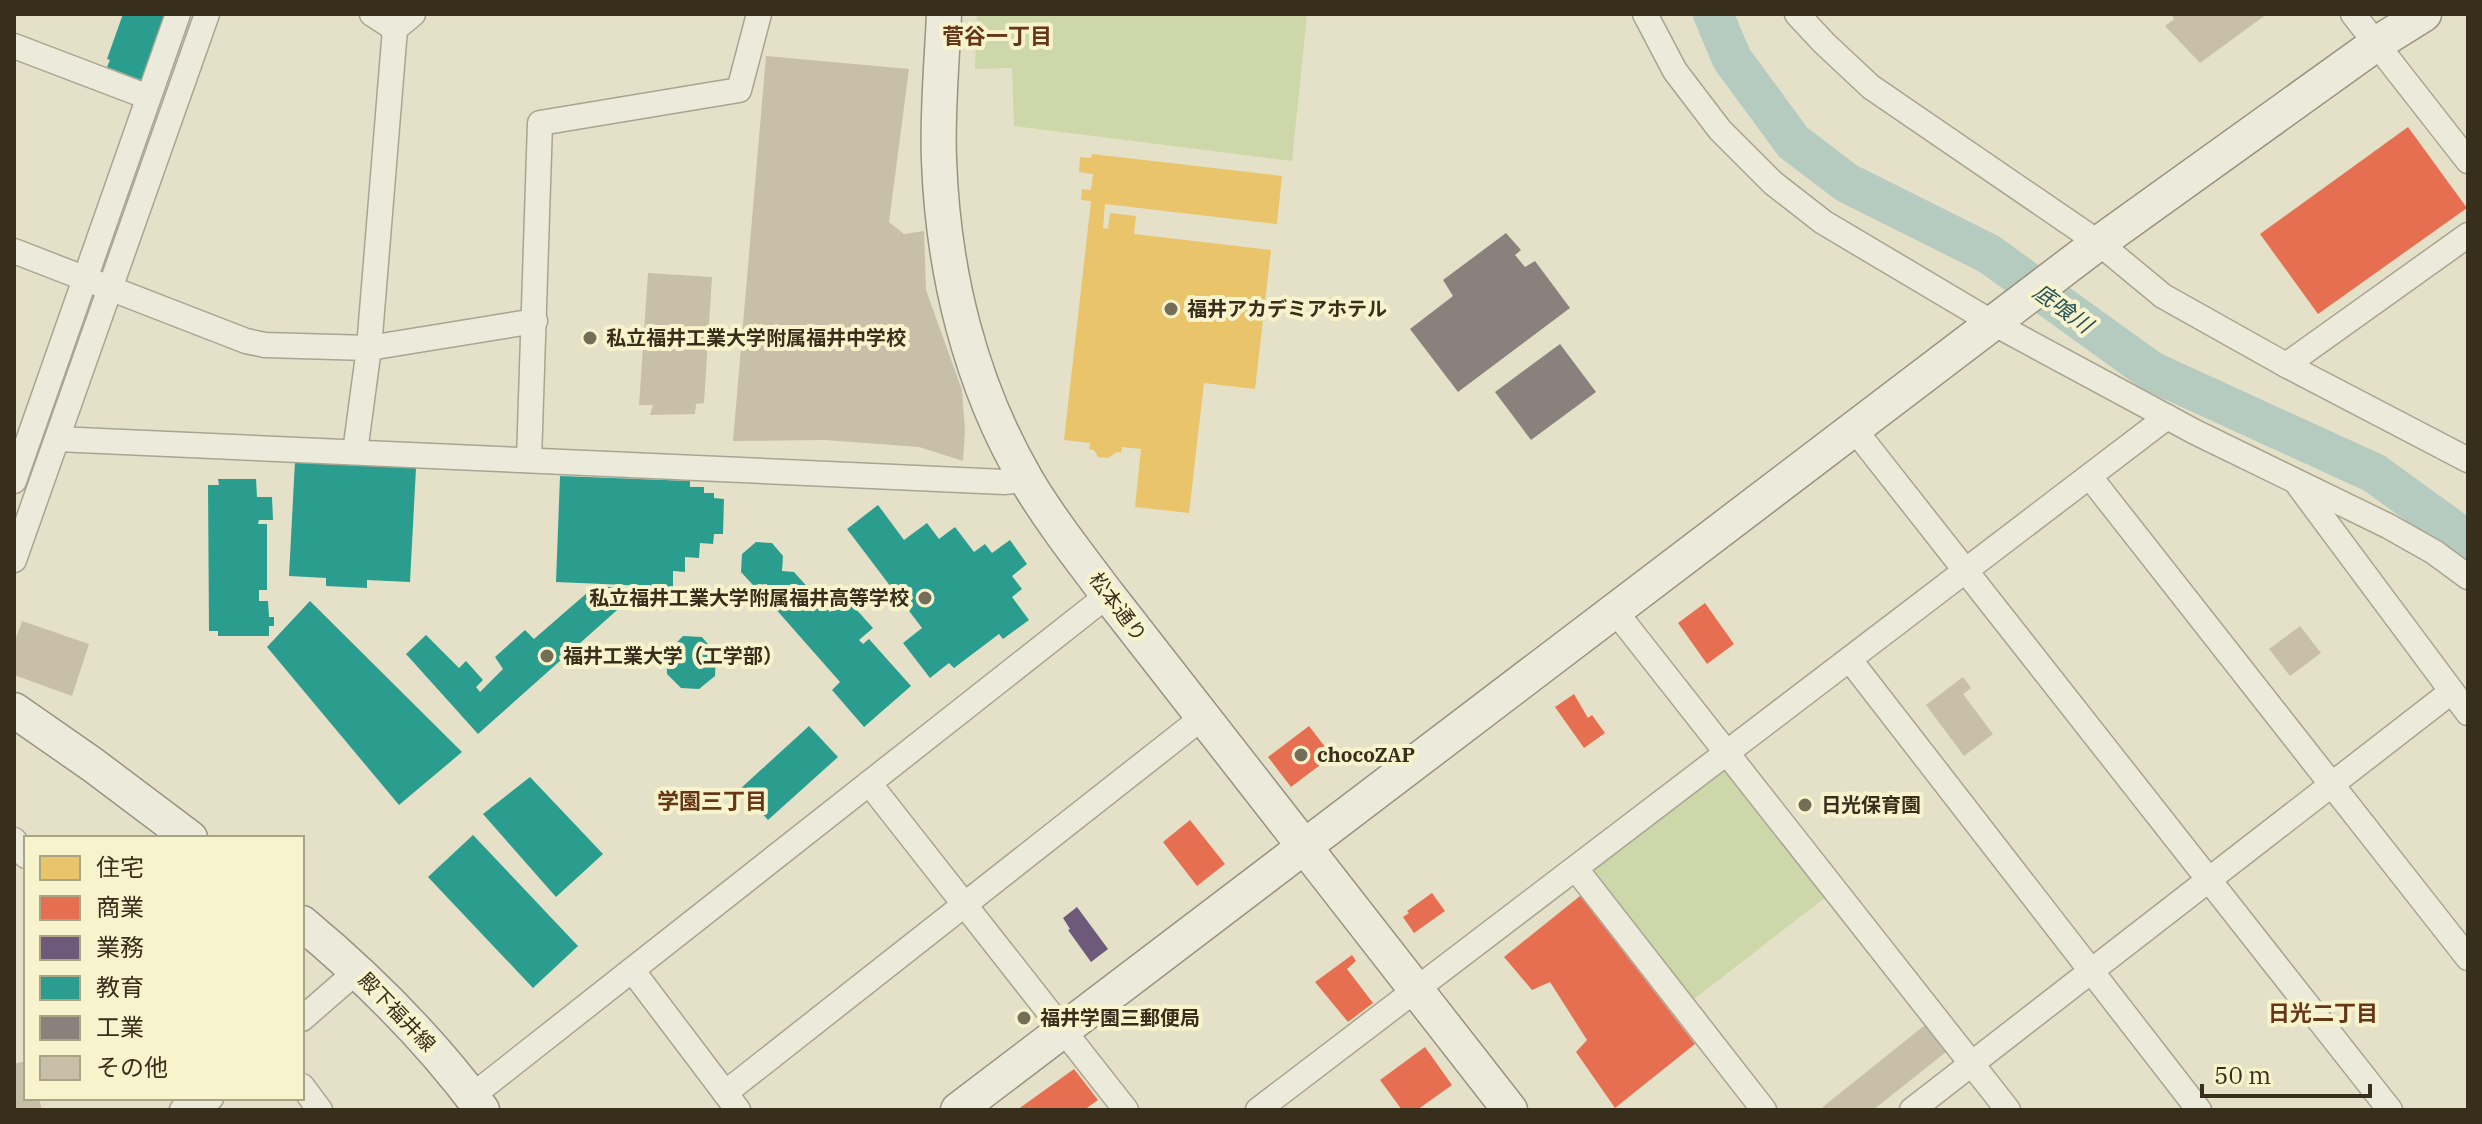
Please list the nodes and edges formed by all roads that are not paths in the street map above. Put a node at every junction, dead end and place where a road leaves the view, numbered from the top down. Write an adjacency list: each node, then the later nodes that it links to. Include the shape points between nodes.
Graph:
1 (178, 14): 13 (street)
2 (207, 14): 19 (street)
3 (372, 14): 10 (street)
4 (759, 14): 21 (street, via 739,90 540,123)
5 (944, 14): 32 (street, 松本通り, via 939,158 951,278 985,395)
6 (1645, 14): 20 (street, via 1675,71 1720,130 1773,183 1823,222)
7 (1797, 14): 16 (street, via 1871,87)
8 (2353, 14): 11 (street)
9 (2424, 14): 11 (street)
10 (404, 22): 22 (street)
11 (2376, 44): 14 (street); 16 (street)
12 (14, 46): 13 (street)
13 (148, 97): 18 (street)
14 (2468, 161)
15 (2468, 235): 23 (street)
16 (2094, 246): 20 (street); 23 (street, via 2163,296)
17 (14, 251): 18 (street)
18 (86, 278): 19 (street); 30 (street)
19 (111, 287): 22 (street, via 246,341); 26 (street)
20 (2001, 317): 24 (street); 25 (street)
21 (535, 321): 22 (street); 28 (street)
22 (369, 348): 27 (street)
23 (2286, 365): 29 (street)
24 (2167, 417): 31 (street); 33 (street)
25 (1854, 429): 35 (street); 38 (street)
26 (57, 439): 27 (street); 34 (street)
27 (355, 452): 28 (street)
28 (529, 460): 32 (street)
29 (2468, 460)
30 (16, 468)
31 (2090, 477): 35 (street); 45 (street)
32 (1027, 480): 37 (street, 松本通り)
33 (2295, 481): 36 (street, via 2388,526); 40 (street)
34 (14, 560)
35 (1966, 571): 39 (street); 49 (street)
36 (2468, 577)
37 (1108, 595): 42 (street, 松本通り); 44 (street)
38 (1615, 611): 43 (street); 47 (street)
39 (1850, 660): 43 (street); 55 (street)
40 (2461, 698): 45 (street)
41 (14, 710): 46 (street)
42 (1203, 717): 47 (street, 松本通り); 50 (street)
43 (1727, 753): 48 (street); 59 (street)
44 (869, 783): 50 (street); 53 (street)
45 (2332, 784): 49 (street); 52 (street)
46 (187, 836)
47 (1304, 848): 56 (street, 松本通り); 58 (street)
48 (1576, 869): 56 (street); 71 (street)
49 (2209, 880): 55 (street); 75 (street)
50 (966, 906): 58 (street); 61 (street)
51 (304, 925): 54 (street, 殿下福井線)
52 (2468, 958)
53 (632, 970): 61 (street); 64 (street)
54 (357, 971): 57 (street); 64 (street, 殿下福井線)
55 (2091, 971): 59 (street); 74 (street)
56 (1416, 991): 62 (street); 70 (street, 松本通り)
57 (304, 1017)
58 (1063, 1029): 67 (street); 68 (street)
59 (1972, 1064): 72 (street); 73 (street)
60 (304, 1089): 66 (street)
61 (731, 1101)
62 (1290, 1101): 69 (street)
63 (208, 1102): 65 (street)
64 (477, 1103)
65 (182, 1110)
66 (320, 1110)
67 (958, 1110)
68 (1126, 1110)
69 (1258, 1110)
70 (1510, 1110)
71 (1764, 1110)
72 (1912, 1110)
73 (2008, 1110)
74 (2199, 1110)
75 (2390, 1110)

